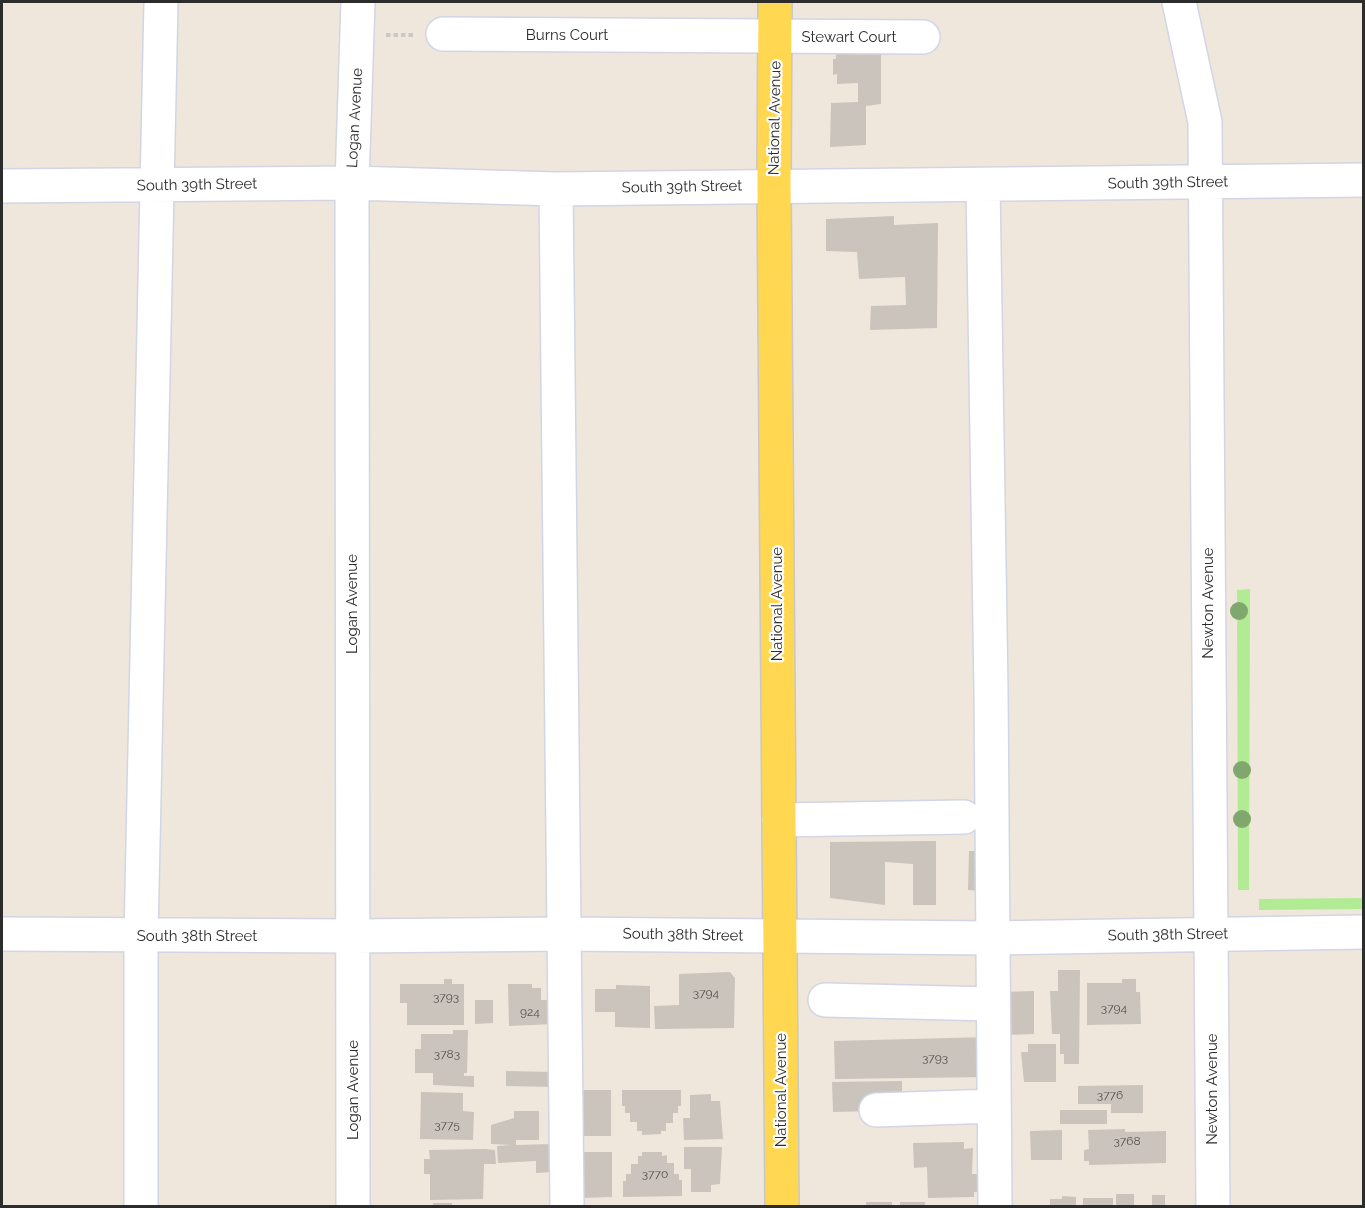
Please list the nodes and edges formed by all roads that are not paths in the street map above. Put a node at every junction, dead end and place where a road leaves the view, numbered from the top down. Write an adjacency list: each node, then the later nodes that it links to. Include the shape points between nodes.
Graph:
1 (161, 2): 11 (street)
2 (358, 2): 9 (street, Logan Avenue)
3 (775, 2): 6 (main road, National Avenue)
4 (1179, 2): 10 (street, Newton Avenue, via 1205,122)
5 (443, 34): 6 (street, Burns Court)
6 (775, 37): 7 (street, Stewart Court); 12 (main road, National Avenue)
7 (923, 37)
8 (1364, 180): 10 (street, South 39th Street)
9 (352, 183): 11 (street, South 39th Street); 15 (street, South 39th Street); 23 (street, Logan Avenue)
10 (1204, 183): 13 (street, South 39th Street); 21 (street, Newton Avenue)
11 (159, 185): 14 (street, South 39th Street); 22 (street)
12 (774, 185): 13 (street, South 39th Street); 15 (street, South 39th Street); 17 (main road, National Avenue)
13 (983, 185): 25 (street)
14 (2, 186)
15 (556, 189): 20 (street)
16 (964, 817): 17 (street)
17 (779, 820): 24 (main road, National Avenue)
18 (1364, 932): 21 (street, South 38th Street)
19 (2, 934): 22 (street, South 38th Street)
20 (565, 934): 23 (street, South 38th Street); 24 (street, South 38th Street); 32 (street)
21 (1212, 934): 25 (street, South 38th Street); 35 (street, Newton Avenue)
22 (141, 936): 23 (street, South 38th Street); 30 (street)
23 (352, 936): 31 (street, Logan Avenue)
24 (779, 936): 25 (street, South 38th Street); 33 (main road, National Avenue)
25 (992, 938): 27 (street)
26 (825, 1000): 27 (street)
27 (992, 1004): 28 (street)
28 (994, 1106): 29 (street); 34 (street)
29 (876, 1110)
30 (141, 1206)
31 (353, 1206)
32 (567, 1206)
33 (782, 1206)
34 (995, 1206)
35 (1213, 1206)

